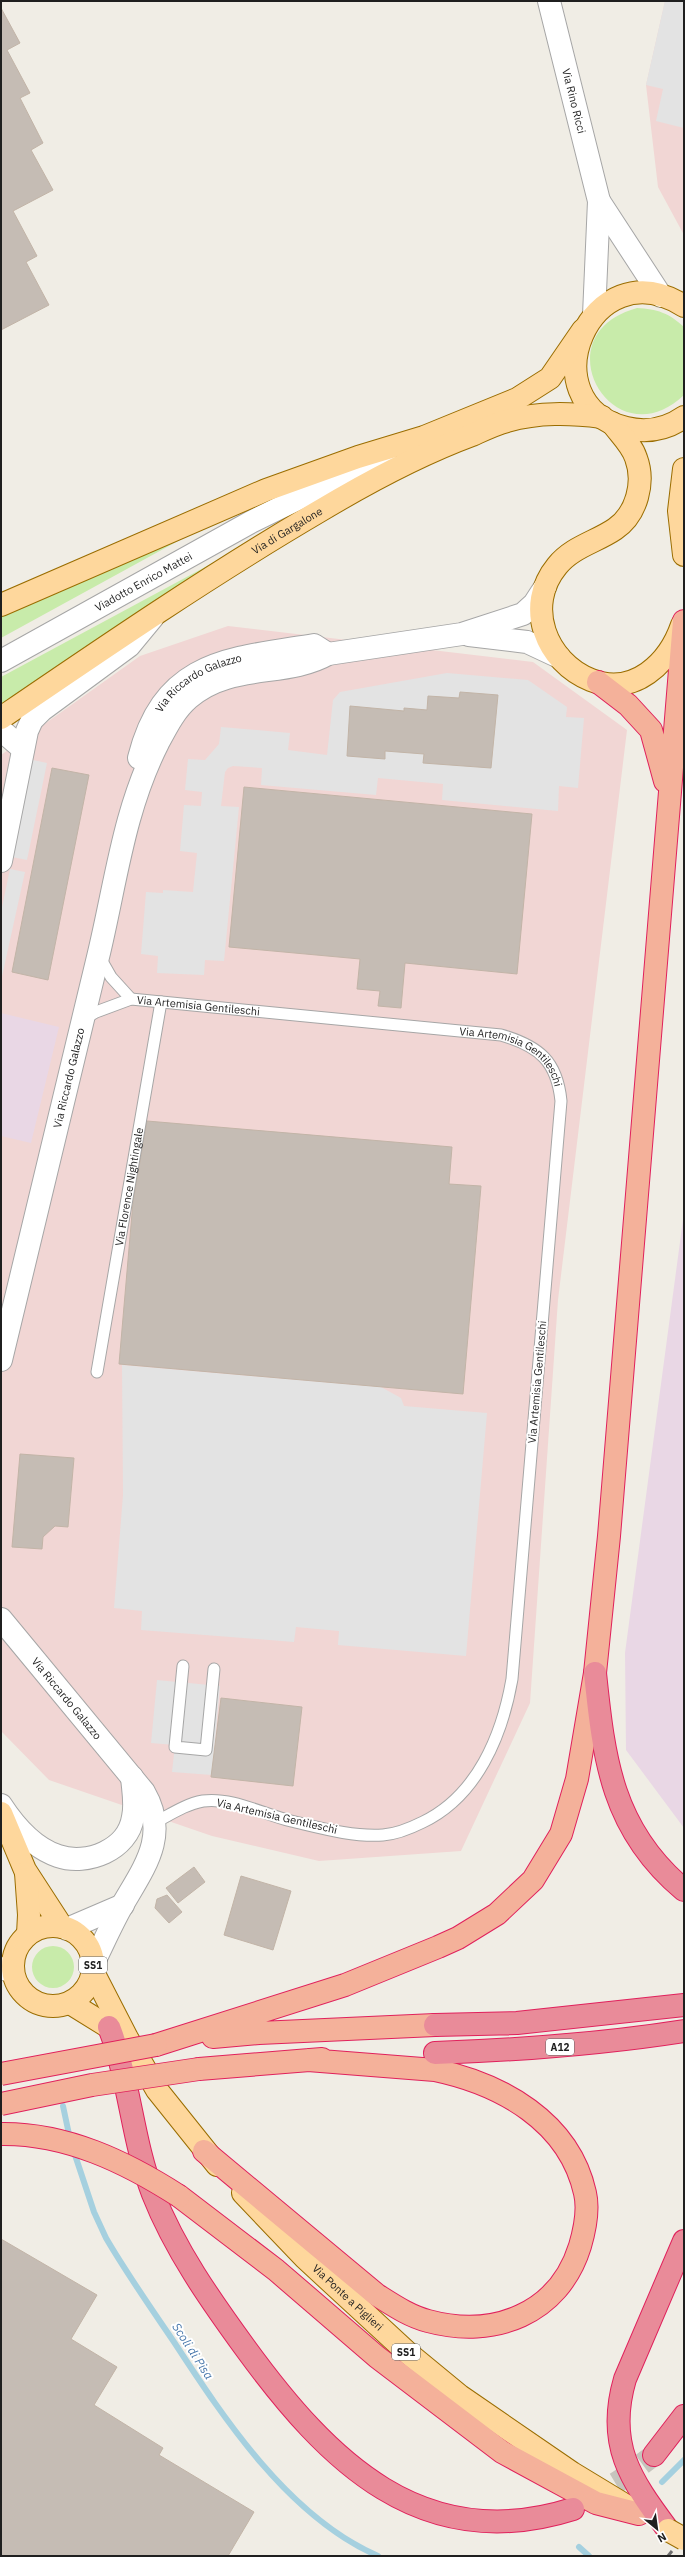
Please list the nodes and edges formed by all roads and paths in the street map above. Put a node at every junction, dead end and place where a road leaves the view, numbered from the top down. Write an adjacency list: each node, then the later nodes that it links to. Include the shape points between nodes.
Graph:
1 (549, 1): 2 (street, Via Rino Ricci)
2 (600, 201): 3 (street, Via Rino Ricci); 4 (street, Via Rino Ricci)
3 (676, 301): 4 (main road, Via di Gargalone, via 639,293 625,296 612,301)
4 (588, 322): 6 (main road, via 575,354 577,378 587,401); 7 (main road, Via di Gargalone, via 550,378 534,390)
5 (684, 417): 6 (main road, Via di Gargalone, via 668,426 646,431 634,430)
6 (607, 420): 7 (main road, Via di Gargalone, via 570,413 521,418); 10 (main road, via 636,458 637,501 629,516 616,528 581,546 557,565)
7 (425, 444): 11 (main road, Via di Gargalone, via 358,457 266,490); 12 (main road, Via di Gargalone); 17 (street, Viadotto Enrico Mattei, via 285,504)
8 (684, 470): 9 (main road, via 679,511)
9 (684, 555)
10 (545, 587): 15 (street, Via Riccardo Galazzo, via 534,604 523,614); 16 (main road, via 540,611 542,623 545,636)
11 (1, 605)
12 (159, 610): 19 (main road, Via di Gargalone); 21 (street, via 129,646 36,715 29,726)
13 (684, 612): 14 (main road)
14 (684, 621): 18 (main road, via 678,639 657,667 626,684); 22 (highway)
15 (462, 634): 16 (street, Via Riccardo Galazzo, via 528,642); 24 (street, Via Riccardo Galazzo, via 328,654 314,662 261,669 215,681 194,693 170,720 134,796 116,865)
16 (559, 657): 18 (main road, via 580,675)
17 (1, 661)
18 (598, 682): 22 (highway, via 628,705 651,730)
19 (1, 718)
20 (1, 730): 21 (street)
21 (24, 749): 23 (street)
22 (670, 802): 33 (highway, via 609,1536)
23 (1, 861)
24 (98, 954): 25 (lane, via 111,977); 27 (street, Via Riccardo Galazzo)
25 (131, 999): 26 (lane, Via Artemisia Gentileschi); 27 (lane, via 96,1012)
26 (161, 1002): 29 (lane, Via Florence Nightingale); 37 (lane, Via Artemisia Gentileschi, via 501,1035 521,1041 540,1052 556,1074 560,1087 561,1115 509,1694 483,1765 468,1789 436,1816 412,1828 385,1835 328,1830 216,1801 191,1804)
27 (82, 1021): 28 (street, Via Riccardo Galazzo)
28 (1, 1360)
29 (97, 1372)
30 (1, 1619): 34 (street, Via Riccardo Galazzo)
31 (183, 1666): 32 (lane, via 175,1747 206,1750)
32 (214, 1669)
33 (595, 1673): 39 (highway, via 604,1755 624,1814 647,1851); 49 (highway, via 571,1805 562,1834 533,1880 497,1914 458,1938 301,2001)
34 (132, 1777): 35 (street, via 135,1800 129,1829 110,1850 92,1857 70,1859 45,1849 22,1831); 37 (street, Via Riccardo Galazzo, via 149,1801)
35 (1, 1805)
36 (1, 1813): 38 (main road, SS1)
37 (156, 1822): 40 (street, Via Riccardo Galazzo, via 146,1864)
38 (25, 1870): 41 (main road, SS1); 42 (main road, SS1)
39 (684, 1890)
40 (122, 1905): 41 (street); 43 (street, Via Riccardo Galazzo)
41 (65, 1928): 42 (main road, via 46,1927); 43 (main road, SS1, via 85,1943)
42 (28, 1934): 44 (main road)
43 (92, 1967): 45 (main road, SS1, via 84,1991); 48 (main road, Via Ponte a Piglieri / SS1)
44 (7, 1970): 45 (main road, via 24,1994 34,2002 53,2006)
45 (70, 2003): 48 (main road, Via Ponte a Piglieri / SS1)
46 (684, 2005): 49 (highway, via 517,2023 259,2033)
47 (684, 2031): 50 (highway, A12)
48 (118, 2032): 54 (main road, Via Ponte a Piglieri / SS1, via 157,2090); 58 (highway, via 142,2159 162,2215 227,2324 272,2385 316,2435 353,2471 382,2492 440,2515 475,2521 516,2521 554,2516)
49 (156, 2045): 51 (highway, bridge)
50 (435, 2062): 52 (highway, bridge, via 308,2060 207,2068 137,2077); 54 (highway, via 512,2097 533,2111 552,2129 565,2148 586,2193 587,2213 575,2259 558,2289 538,2308 522,2316 487,2326 461,2326 437,2323 406,2313 376,2295)
51 (1, 2074)
52 (1, 2104)
53 (1, 2134): 59 (highway, bridge, via 43,2137 75,2145 127,2166 179,2196 276,2270 376,2356 502,2452 596,2503)
54 (204, 2151): 59 (main road, Via Ponte a Piglieri / SS1, via 305,2258 408,2354 503,2428)
55 (684, 2241): 60 (highway, via 625,2379 618,2403 617,2418 619,2440 637,2487)
56 (684, 2416): 57 (highway)
57 (654, 2455)
58 (573, 2509)
59 (639, 2514): 60 (main road, Via Ponte a Piglieri / SS1)
60 (676, 2534)

